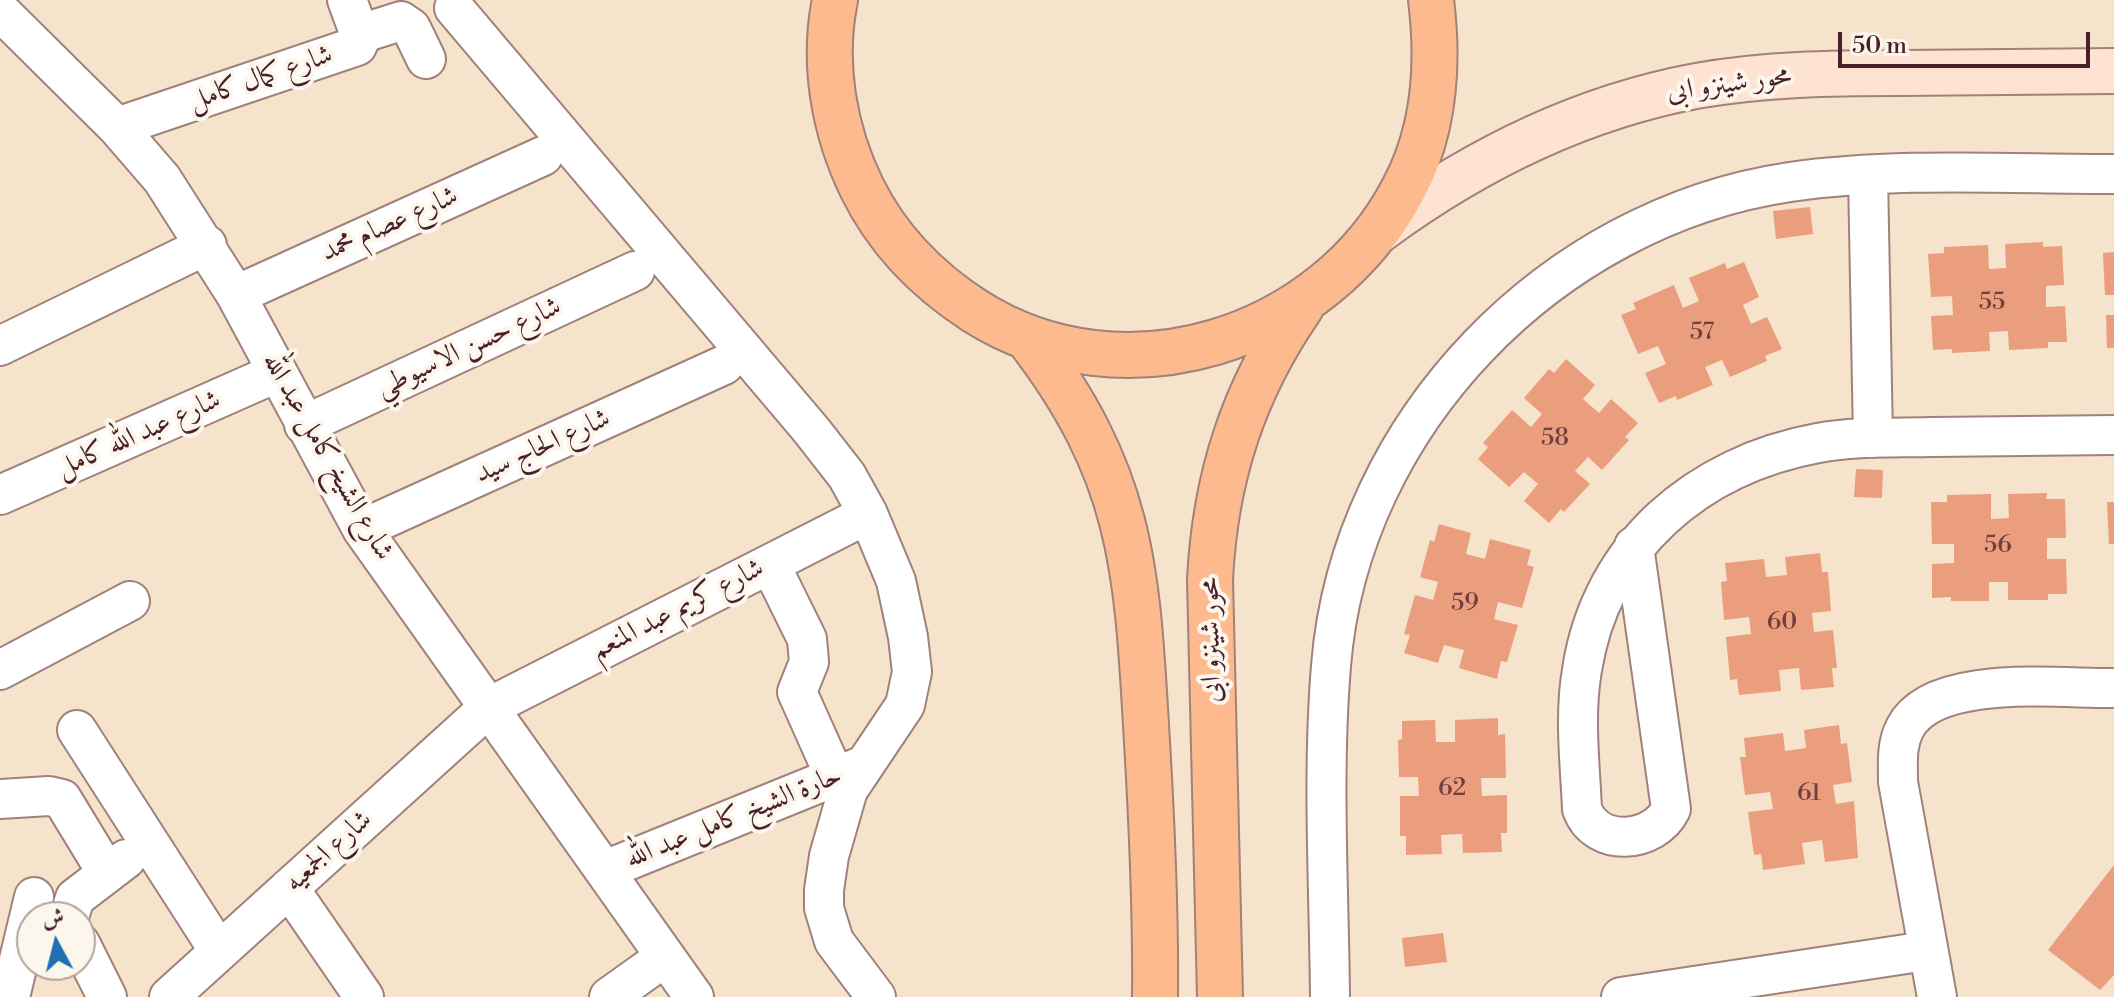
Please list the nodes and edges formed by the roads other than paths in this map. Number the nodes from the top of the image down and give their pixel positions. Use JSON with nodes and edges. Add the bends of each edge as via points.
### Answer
{"nodes":[{"id":1,"x":1431,"y":0,"type":"edge"},
{"id":2,"x":832,"y":3,"type":"edge"},
{"id":3,"x":454,"y":8,"type":"dead end"},
{"id":4,"x":0,"y":11,"type":"edge"},
{"id":5,"x":354,"y":17,"type":"edge"},
{"id":6,"x":16,"y":49,"type":"edge"},
{"id":7,"x":426,"y":59,"type":"dead end"},
{"id":8,"x":2114,"y":71,"type":"edge"},
{"id":9,"x":117,"y":127,"type":"junction"},
{"id":10,"x":543,"y":156,"type":"dead end"},
{"id":11,"x":2114,"y":174,"type":"edge"},
{"id":12,"x":1868,"y":175,"type":"junction"},
{"id":13,"x":1378,"y":231,"type":"junction"},
{"id":14,"x":207,"y":245,"type":"junction"},
{"id":15,"x":635,"y":271,"type":"dead end"},
{"id":16,"x":236,"y":295,"type":"junction"},
{"id":17,"x":1304,"y":303,"type":"junction"},
{"id":18,"x":1027,"y":337,"type":"junction"},
{"id":19,"x":0,"y":346,"type":"edge"},
{"id":20,"x":724,"y":365,"type":"dead end"},
{"id":21,"x":276,"y":373,"type":"junction"},
{"id":22,"x":304,"y":425,"type":"junction"},
{"id":23,"x":2114,"y":435,"type":"edge"},
{"id":24,"x":1873,"y":438,"type":"junction"},
{"id":25,"x":0,"y":495,"type":"edge"},
{"id":26,"x":868,"y":514,"type":"junction"},
{"id":27,"x":362,"y":529,"type":"junction"},
{"id":28,"x":1634,"y":546,"type":"junction"},
{"id":29,"x":770,"y":564,"type":"junction"},
{"id":30,"x":130,"y":601,"type":"dead end"},
{"id":31,"x":0,"y":670,"type":"edge"},
{"id":32,"x":2114,"y":688,"type":"edge"},
{"id":33,"x":489,"y":707,"type":"junction"},
{"id":34,"x":77,"y":730,"type":"dead end"},
{"id":35,"x":849,"y":771,"type":"junction"},
{"id":36,"x":0,"y":799,"type":"edge"},
{"id":37,"x":149,"y":841,"type":"junction"},
{"id":38,"x":605,"y":870,"type":"junction"},
{"id":39,"x":107,"y":873,"type":"junction"},
{"id":40,"x":289,"y":888,"type":"junction"},
{"id":41,"x":34,"y":897,"type":"dead end"},
{"id":42,"x":74,"y":901,"type":"edge"},
{"id":43,"x":219,"y":951,"type":"junction"},
{"id":44,"x":1926,"y":951,"type":"junction"},
{"id":45,"x":665,"y":957,"type":"junction"},
{"id":46,"x":96,"y":975,"type":"edge"},
{"id":47,"x":10,"y":997,"type":"edge"},
{"id":48,"x":107,"y":997,"type":"edge"},
{"id":49,"x":169,"y":997,"type":"edge"},
{"id":50,"x":364,"y":997,"type":"edge"},
{"id":51,"x":609,"y":997,"type":"edge"},
{"id":52,"x":694,"y":997,"type":"edge"},
{"id":53,"x":876,"y":997,"type":"edge"},
{"id":54,"x":1155,"y":997,"type":"edge"},
{"id":55,"x":1220,"y":997,"type":"edge"},
{"id":56,"x":1330,"y":997,"type":"edge"},
{"id":57,"x":1621,"y":997,"type":"edge"},
{"id":58,"x":1937,"y":997,"type":"edge"}],
"edges":[{"from":1,"to":13,"type":"main road","via":[[1434,89],[1424,139],[1405,187]]},
{"from":2,"to":18,"type":"main road","via":[[830,50],[837,118],[871,207],[895,241],[954,298]]},
{"from":3,"to":26,"type":"street","via":[[812,431]]},
{"from":4,"to":6,"type":"street","name":"شارع الشيخ كامل عبد الله"},
{"from":5,"to":7,"type":"street","via":[[401,21],[411,28]]},
{"from":5,"to":9,"type":"street","name":"شارع كمال كامل","via":[[357,46]]},
{"from":6,"to":9,"type":"street","name":"شارع الشيخ كامل عبد الله"},
{"from":8,"to":13,"type":"main road","name":"محور شينزو ابى","via":[[1802,74],[1694,86],[1540,135],[1456,178]]},
{"from":9,"to":14,"type":"street","name":"شارع الشيخ كامل عبد الله","via":[[162,179]]},
{"from":10,"to":16,"type":"street","name":"شارع عصام محمد"},
{"from":11,"to":12,"type":"street"},
{"from":12,"to":24,"type":"street"},
{"from":12,"to":56,"type":"street","via":[[1789,182],[1711,200],[1637,229],[1582,261],[1506,318],[1451,375],[1405,440],[1364,526],[1345,586],[1331,664]]},
{"from":13,"to":17,"type":"main road","via":[[1344,270]]},
{"from":14,"to":16,"type":"street","name":"شارع الشيخ كامل عبد الله"},
{"from":14,"to":19,"type":"street"},
{"from":15,"to":22,"type":"street","name":"شارع حسن الاسيوطي"},
{"from":16,"to":21,"type":"street","name":"شارع الشيخ كامل عبد الله"},
{"from":17,"to":18,"type":"main road","via":[[1230,339],[1176,352],[1108,354]]},
{"from":17,"to":55,"type":"main road","name":"محور شينزو ابى","via":[[1243,409],[1212,536]]},
{"from":18,"to":54,"type":"main road","via":[[1071,398],[1100,452],[1134,564],[1156,897]]},
{"from":20,"to":27,"type":"street","name":"شارع الحاج سيد"},
{"from":21,"to":22,"type":"street","name":"شارع الشيخ كامل عبد الله"},
{"from":21,"to":25,"type":"street","name":"شارع عبد الله كامل"},
{"from":22,"to":27,"type":"street","name":"شارع الشيخ كامل عبد الله"},
{"from":23,"to":24,"type":"street"},
{"from":24,"to":28,"type":"street","via":[[1818,443],[1717,478],[1671,508]]},
{"from":26,"to":29,"type":"street","name":"شارع كريم عبد المنعم"},
{"from":26,"to":35,"type":"street","via":[[896,581],[912,672],[905,705]]},
{"from":27,"to":33,"type":"street","name":"شارع الشيخ كامل عبد الله"},
{"from":28,"to":28,"type":"street","via":[[1671,809],[1664,824],[1651,833],[1613,837],[1598,833],[1582,809],[1578,714],[1592,626]]},
{"from":29,"to":33,"type":"street","name":"شارع كريم عبد المنعم"},
{"from":29,"to":35,"type":"street","via":[[807,639],[809,662],[797,692]]},
{"from":30,"to":31,"type":"street"},
{"from":32,"to":44,"type":"street","via":[[1968,690],[1938,698],[1905,727],[1897,751],[1898,782]]},
{"from":33,"to":38,"type":"street","name":"شارع الشيخ كامل عبد الله"},
{"from":33,"to":40,"type":"street","name":"شارع الجمعيه"},
{"from":34,"to":37,"type":"street"},
{"from":35,"to":38,"type":"street","name":"حارة الشيخ كامل عبد الله"},
{"from":35,"to":53,"type":"street","via":[[829,856],[824,908],[834,941]]},
{"from":36,"to":39,"type":"street","via":[[62,799]]},
{"from":37,"to":39,"type":"street"},
{"from":37,"to":43,"type":"street"},
{"from":38,"to":45,"type":"street","name":"شارع الشيخ كامل عبد الله"},
{"from":39,"to":42,"type":"street"},
{"from":40,"to":43,"type":"street","name":"شارع الجمعيه"},
{"from":40,"to":50,"type":"street"},
{"from":41,"to":47,"type":"street"},
{"from":43,"to":49,"type":"street","name":"شارع الجمعيه"},
{"from":44,"to":57,"type":"street"},
{"from":44,"to":58,"type":"street"},
{"from":45,"to":51,"type":"street"},
{"from":45,"to":52,"type":"street","name":"شارع الشيخ كامل عبد الله"},
{"from":46,"to":48,"type":"street"}]}
